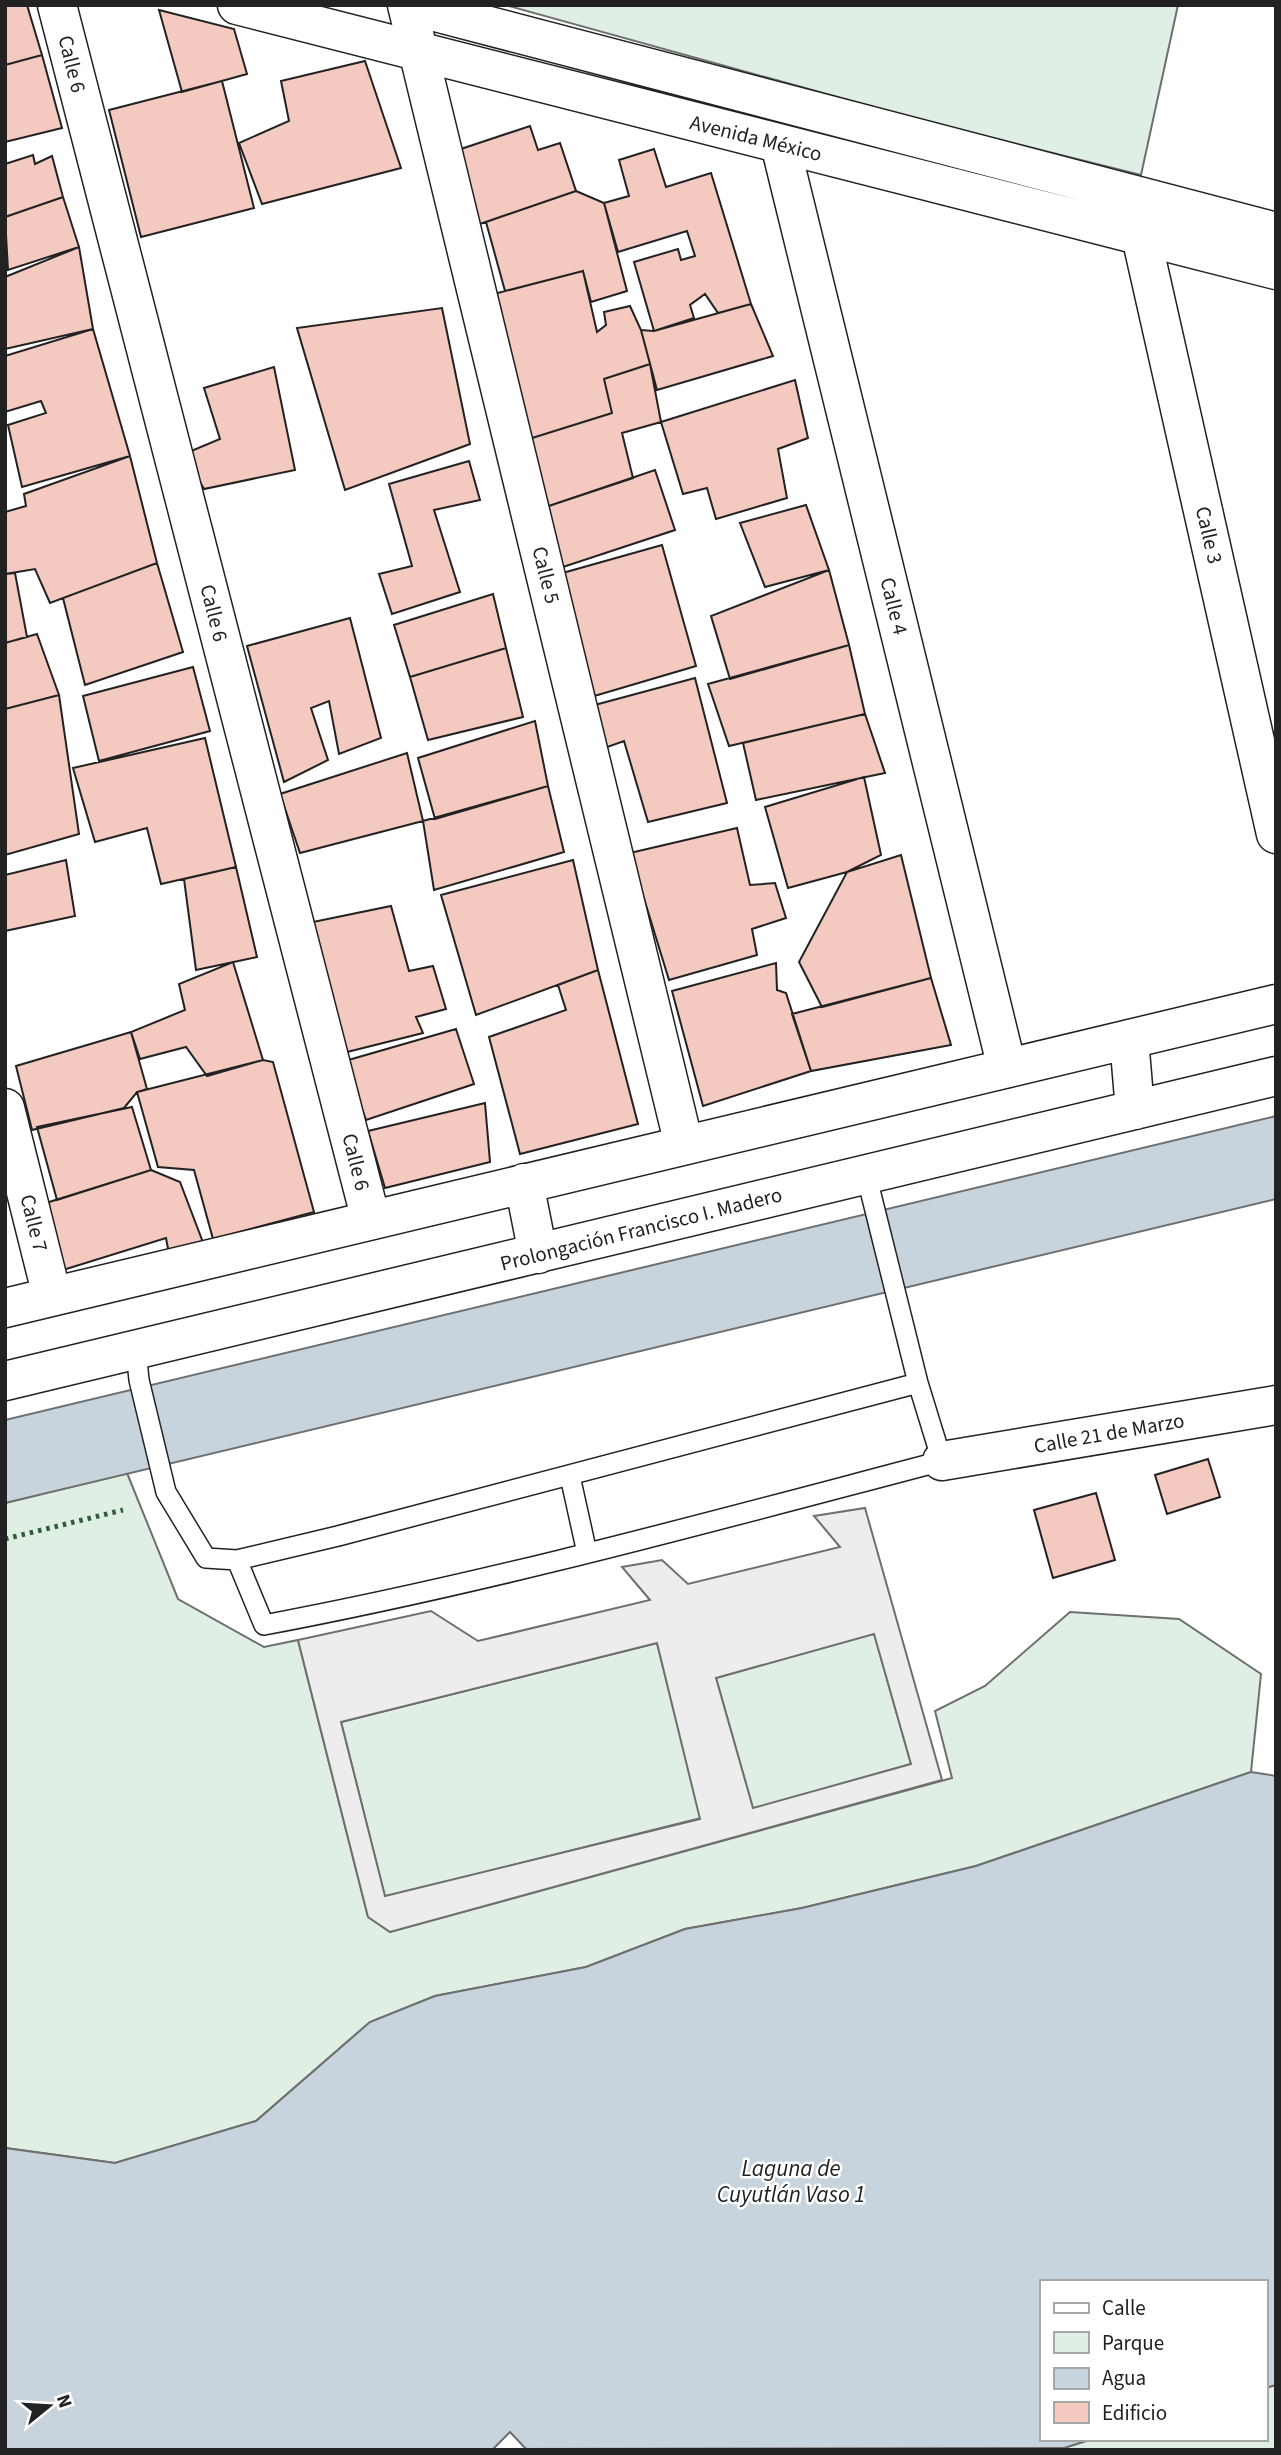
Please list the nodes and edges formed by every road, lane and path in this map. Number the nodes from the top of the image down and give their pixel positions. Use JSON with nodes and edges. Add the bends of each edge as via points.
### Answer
{"nodes":[{"id":1,"x":57,"y":5,"type":"edge"},
{"id":2,"x":237,"y":5,"type":"edge"},
{"id":3,"x":408,"y":5,"type":"edge"},
{"id":4,"x":419,"y":52,"type":"junction"},
{"id":5,"x":780,"y":144,"type":"junction"},
{"id":6,"x":1142,"y":236,"type":"junction"},
{"id":7,"x":1273,"y":245,"type":"edge"},
{"id":8,"x":1276,"y":834,"type":"edge"},
{"id":9,"x":1276,"y":1004,"type":"edge"},
{"id":10,"x":1129,"y":1039,"type":"junction"},
{"id":11,"x":1007,"y":1068,"type":"junction"},
{"id":12,"x":1276,"y":1076,"type":"edge"},
{"id":13,"x":5,"y":1108,"type":"edge"},
{"id":14,"x":1135,"y":1110,"type":"junction"},
{"id":15,"x":684,"y":1145,"type":"junction"},
{"id":16,"x":524,"y":1184,"type":"junction"},
{"id":17,"x":870,"y":1187,"type":"junction"},
{"id":18,"x":371,"y":1220,"type":"junction"},
{"id":19,"x":538,"y":1254,"type":"junction"},
{"id":20,"x":52,"y":1296,"type":"junction"},
{"id":21,"x":5,"y":1308,"type":"edge"},
{"id":22,"x":137,"y":1365,"type":"junction"},
{"id":23,"x":5,"y":1381,"type":"edge"},
{"id":24,"x":918,"y":1382,"type":"junction"},
{"id":25,"x":1276,"y":1405,"type":"edge"},
{"id":26,"x":942,"y":1461,"type":"junction"},
{"id":27,"x":570,"y":1476,"type":"junction"},
{"id":28,"x":587,"y":1553,"type":"junction"},
{"id":29,"x":237,"y":1560,"type":"junction"}],
"edges":[{"from":1,"to":18,"type":"street","name":"Calle 6"},
{"from":2,"to":4,"type":"street","name":"Avenida México"},
{"from":3,"to":4,"type":"street","name":"Calle 5"},
{"from":3,"to":7,"type":"street","name":"Avenida México"},
{"from":4,"to":5,"type":"street","name":"Avenida México"},
{"from":4,"to":15,"type":"street","name":"Calle 5"},
{"from":5,"to":6,"type":"street","name":"Avenida México"},
{"from":5,"to":11,"type":"street","name":"Calle 4"},
{"from":6,"to":7,"type":"street","name":"Avenida México"},
{"from":6,"to":8,"type":"street","name":"Calle 3"},
{"from":9,"to":10,"type":"street"},
{"from":10,"to":11,"type":"street"},
{"from":10,"to":14,"type":"street"},
{"from":11,"to":15,"type":"street"},
{"from":12,"to":14,"type":"street","name":"Prolongación Francisco I. Madero"},
{"from":13,"to":20,"type":"street","name":"Calle 7"},
{"from":14,"to":17,"type":"street","name":"Prolongación Francisco I. Madero"},
{"from":15,"to":16,"type":"street"},
{"from":16,"to":18,"type":"street"},
{"from":16,"to":19,"type":"street"},
{"from":17,"to":19,"type":"street","name":"Prolongación Francisco I. Madero"},
{"from":17,"to":24,"type":"lane"},
{"from":18,"to":20,"type":"street"},
{"from":19,"to":22,"type":"street","name":"Prolongación Francisco I. Madero"},
{"from":20,"to":21,"type":"street"},
{"from":22,"to":23,"type":"street","name":"Prolongación Francisco I. Madero"},
{"from":22,"to":29,"type":"lane","via":[[166,1492],[206,1558]]},
{"from":24,"to":26,"type":"lane"},
{"from":24,"to":27,"type":"lane"},
{"from":25,"to":26,"type":"street","name":"Calle 21 de Marzo"},
{"from":26,"to":28,"type":"lane"},
{"from":27,"to":28,"type":"lane"},
{"from":27,"to":29,"type":"lane"},
{"from":28,"to":29,"type":"lane","via":[[264,1625]]}]}
